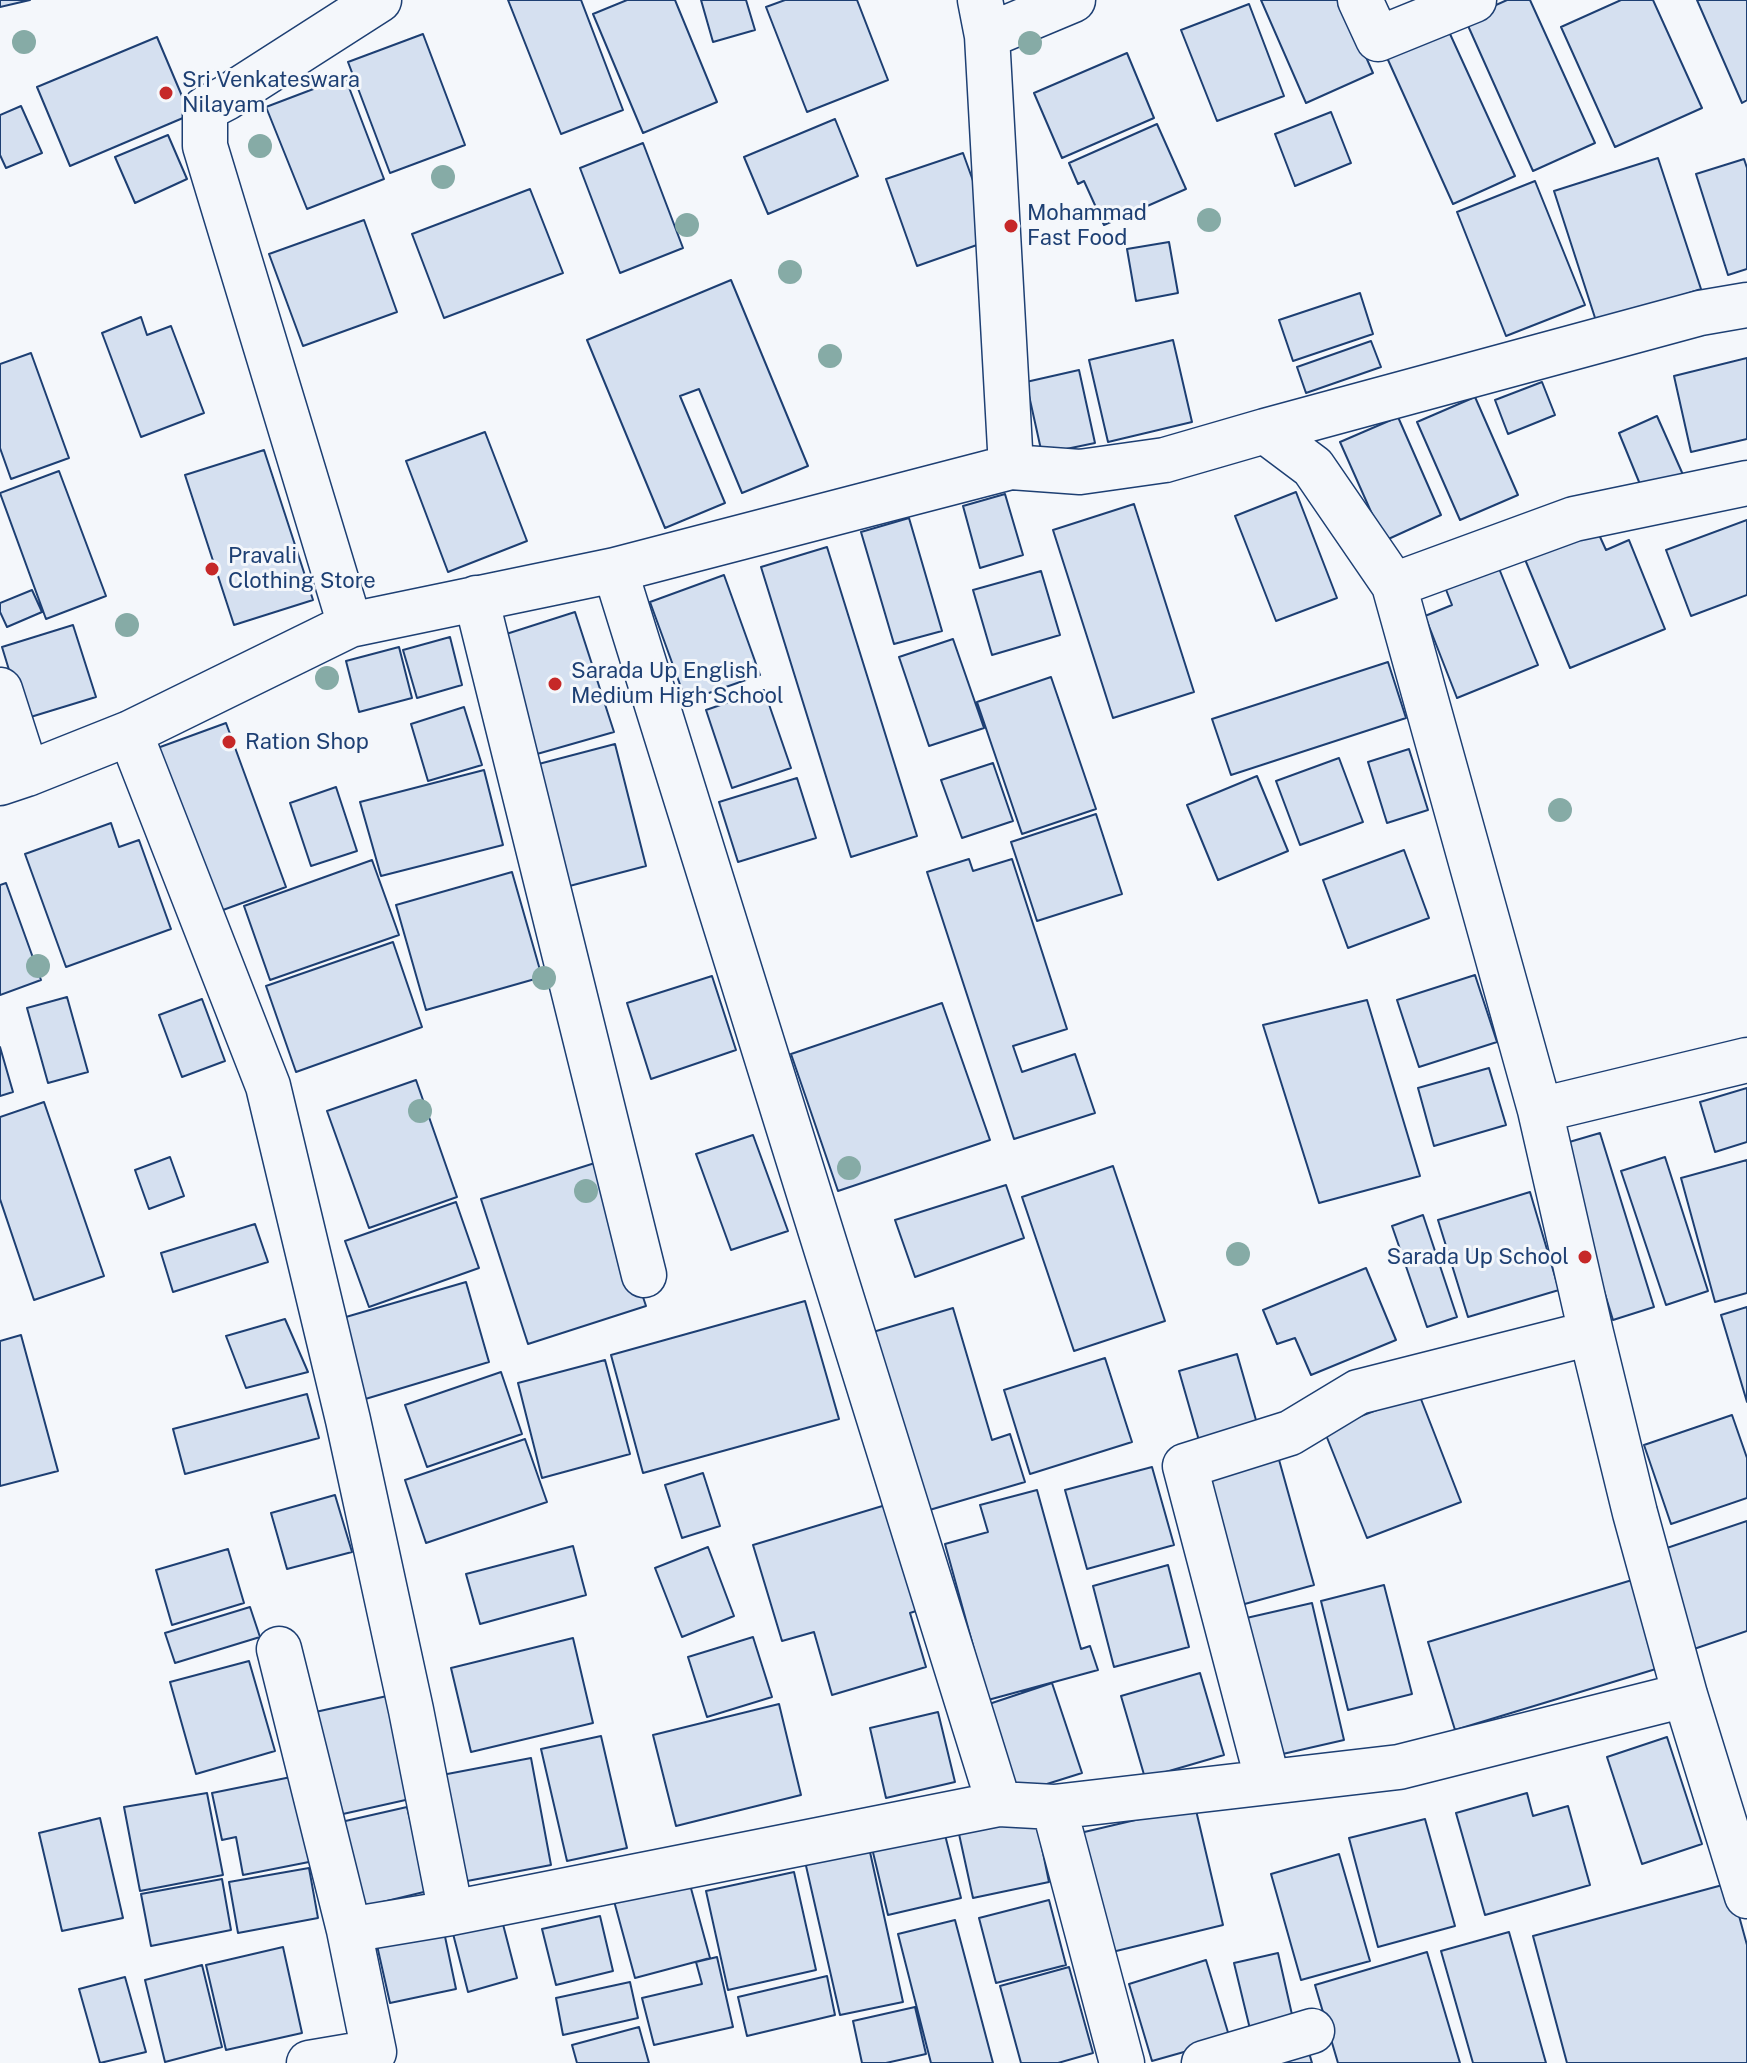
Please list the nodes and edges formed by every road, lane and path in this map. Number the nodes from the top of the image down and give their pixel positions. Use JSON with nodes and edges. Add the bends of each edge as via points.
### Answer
{"nodes":[{"id":1,"x":379,"y":0,"type":"edge"},
{"id":2,"x":1073,"y":0,"type":"edge"},
{"id":3,"x":1360,"y":0,"type":"edge"},
{"id":4,"x":1474,"y":0,"type":"edge"},
{"id":5,"x":984,"y":18,"type":"edge"},
{"id":6,"x":1747,"y":305,"type":"edge"},
{"id":7,"x":1265,"y":431,"type":"junction"},
{"id":8,"x":1011,"y":467,"type":"junction"},
{"id":9,"x":1747,"y":483,"type":"edge"},
{"id":10,"x":615,"y":570,"type":"junction"},
{"id":11,"x":1394,"y":585,"type":"junction"},
{"id":12,"x":476,"y":598,"type":"junction"},
{"id":13,"x":350,"y":625,"type":"junction"},
{"id":14,"x":0,"y":690,"type":"edge"},
{"id":15,"x":130,"y":733,"type":"junction"},
{"id":16,"x":13,"y":778,"type":"edge"},
{"id":17,"x":1747,"y":1060,"type":"edge"},
{"id":18,"x":1540,"y":1110,"type":"junction"},
{"id":19,"x":644,"y":1275,"type":"dead end"},
{"id":20,"x":1591,"y":1333,"type":"junction"},
{"id":21,"x":279,"y":1649,"type":"dead end"},
{"id":22,"x":1685,"y":1695,"type":"junction"},
{"id":23,"x":1268,"y":1782,"type":"junction"},
{"id":24,"x":999,"y":1804,"type":"junction"},
{"id":25,"x":1054,"y":1807,"type":"junction"},
{"id":26,"x":1747,"y":1896,"type":"edge"},
{"id":27,"x":451,"y":1913,"type":"junction"},
{"id":28,"x":349,"y":1930,"type":"junction"},
{"id":29,"x":1312,"y":2031,"type":"dead end"},
{"id":30,"x":375,"y":2058,"type":"edge"},
{"id":31,"x":309,"y":2063,"type":"edge"},
{"id":32,"x":1122,"y":2063,"type":"edge"},
{"id":33,"x":1204,"y":2063,"type":"edge"}],
"edges":[{"from":1,"to":13,"type":"street","via":[[205,109],[205,146]]},
{"from":2,"to":5,"type":"street"},
{"from":3,"to":4,"type":"street","via":[[1378,39]]},
{"from":5,"to":8,"type":"street"},
{"from":6,"to":7,"type":"street","via":[[1700,313]]},
{"from":7,"to":8,"type":"street","via":[[1165,460],[1080,472]]},
{"from":7,"to":11,"type":"street","via":[[1313,467]]},
{"from":8,"to":10,"type":"street"},
{"from":9,"to":11,"type":"street","via":[[1574,519]]},
{"from":10,"to":12,"type":"street"},
{"from":10,"to":24,"type":"street"},
{"from":11,"to":18,"type":"street"},
{"from":12,"to":13,"type":"street"},
{"from":12,"to":19,"type":"street"},
{"from":13,"to":15,"type":"street"},
{"from":14,"to":16,"type":"street"},
{"from":15,"to":16,"type":"street"},
{"from":15,"to":27,"type":"street","via":[[268,1086],[351,1435]]},
{"from":17,"to":18,"type":"street"},
{"from":18,"to":20,"type":"street"},
{"from":20,"to":22,"type":"street"},
{"from":20,"to":23,"type":"street","via":[[1358,1392],[1290,1433],[1185,1466]]},
{"from":21,"to":28,"type":"street"},
{"from":22,"to":23,"type":"street","via":[[1399,1767]]},
{"from":22,"to":26,"type":"street"},
{"from":23,"to":25,"type":"street"},
{"from":24,"to":25,"type":"street"},
{"from":24,"to":27,"type":"street"},
{"from":25,"to":32,"type":"street"},
{"from":27,"to":28,"type":"street"},
{"from":28,"to":30,"type":"street"},
{"from":29,"to":33,"type":"street"},
{"from":30,"to":31,"type":"street"}]}
